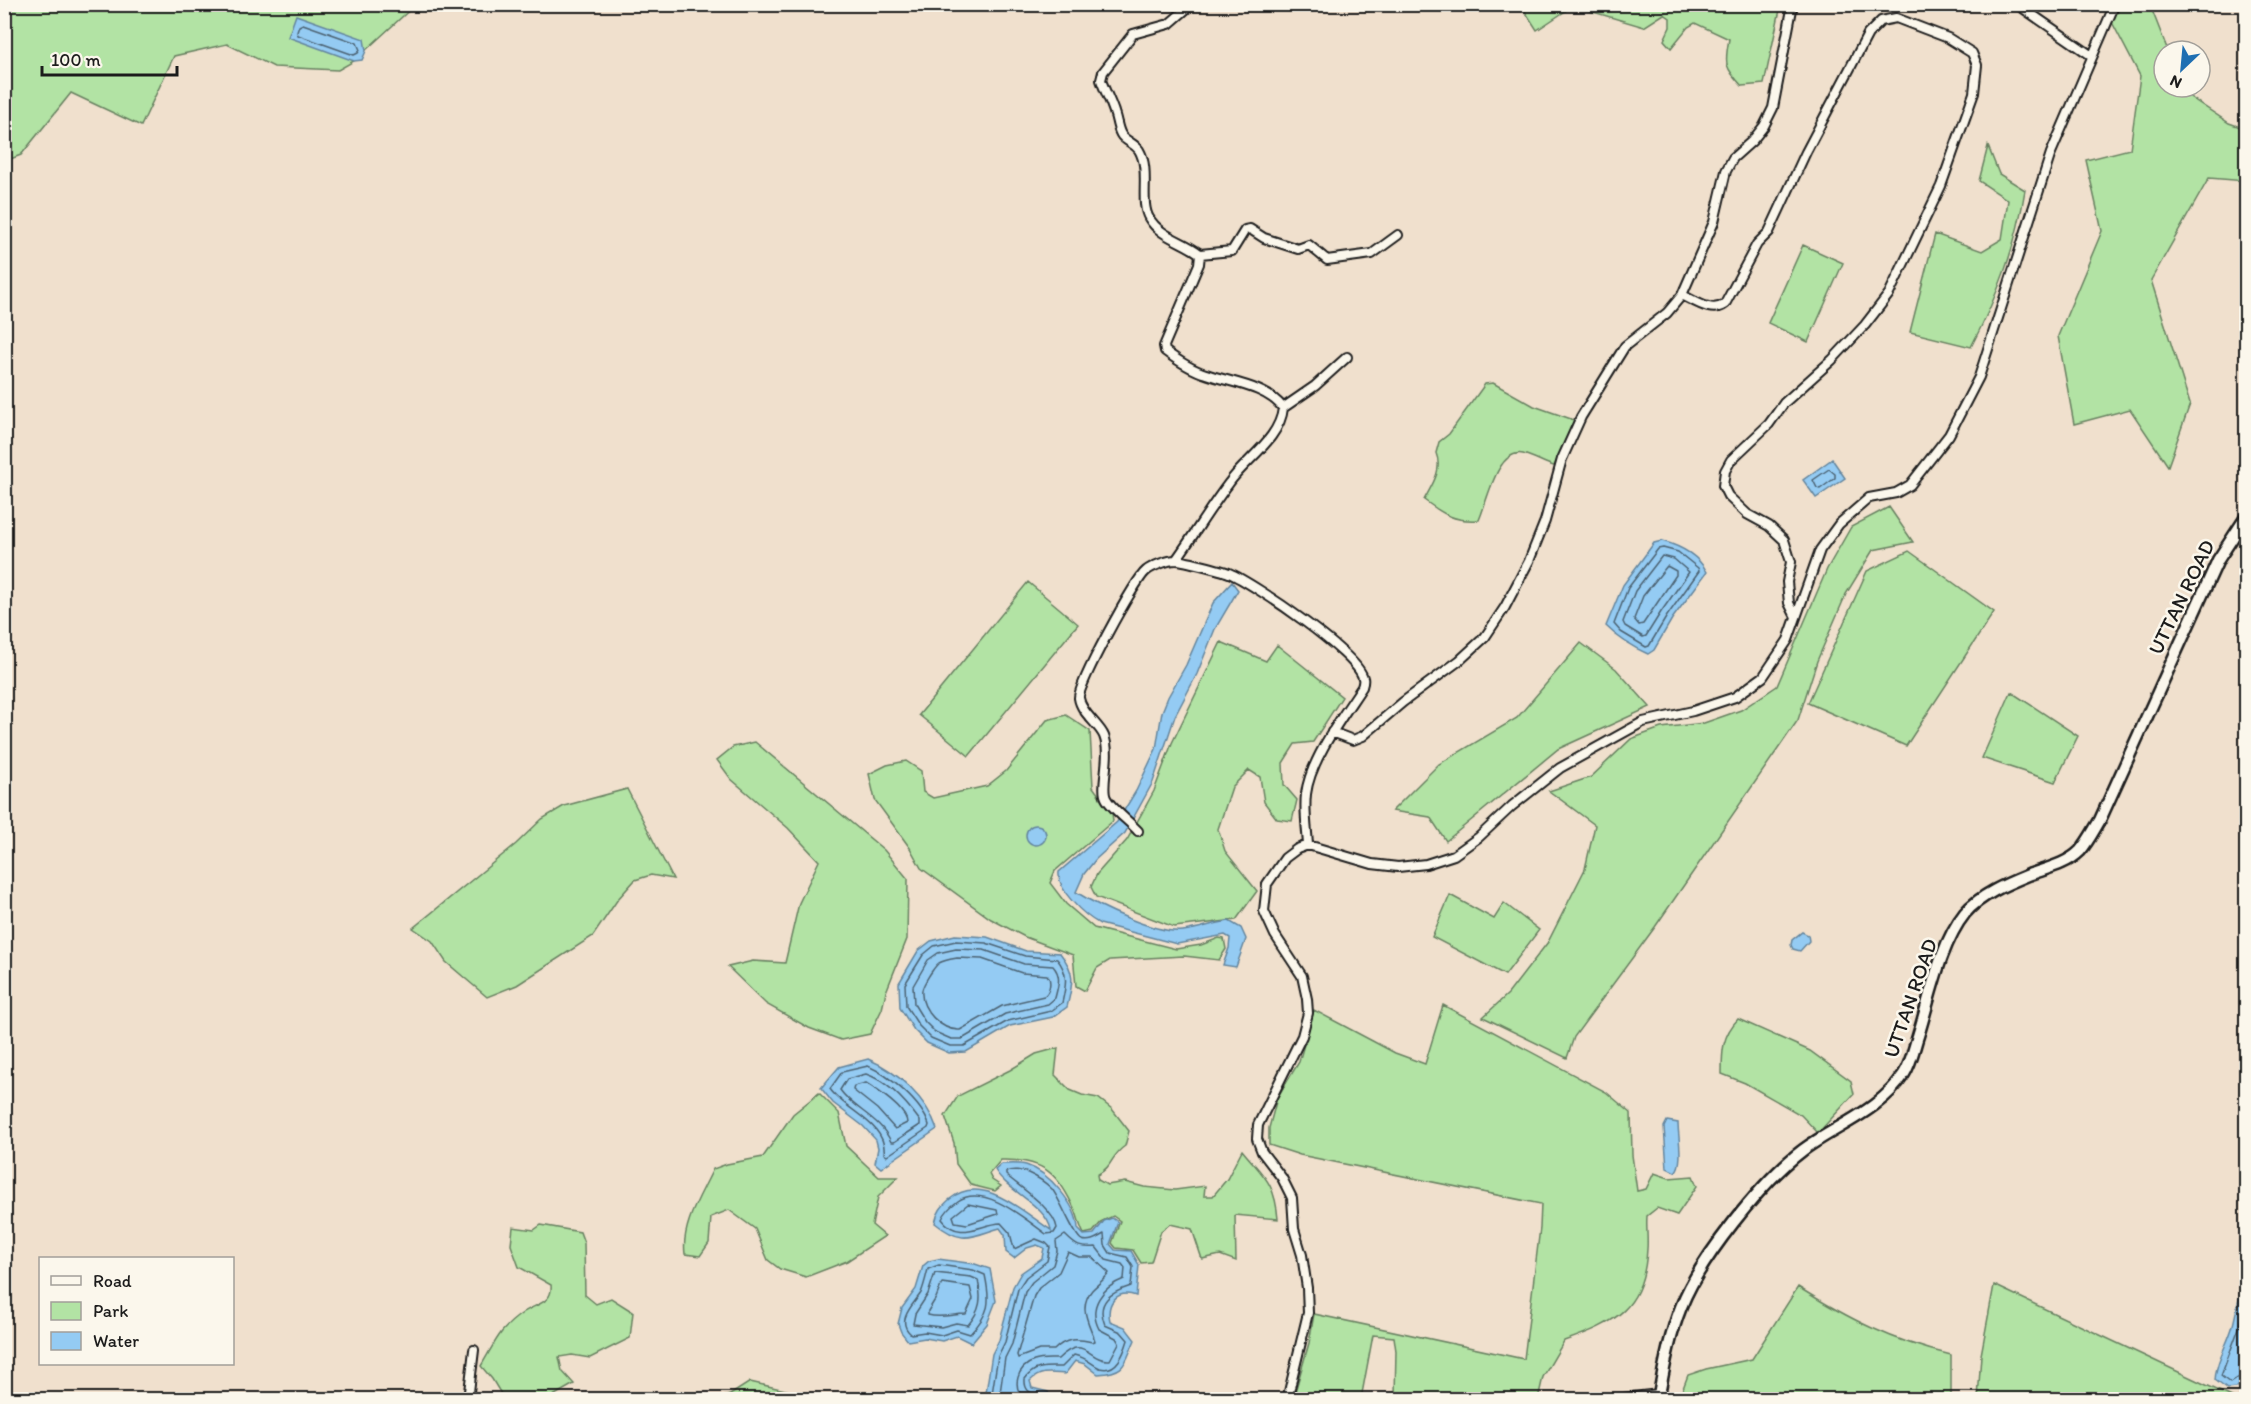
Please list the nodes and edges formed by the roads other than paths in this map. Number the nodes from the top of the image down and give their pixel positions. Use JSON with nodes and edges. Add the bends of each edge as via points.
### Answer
{"nodes":[{"id":1,"x":1192,"y":4,"type":"edge"},
{"id":2,"x":1793,"y":4,"type":"edge"},
{"id":3,"x":2018,"y":4,"type":"edge"},
{"id":4,"x":2115,"y":4,"type":"edge"},
{"id":5,"x":2092,"y":56,"type":"junction"},
{"id":6,"x":1398,"y":235,"type":"dead end"},
{"id":7,"x":1200,"y":255,"type":"junction"},
{"id":8,"x":1682,"y":295,"type":"junction"},
{"id":9,"x":1347,"y":357,"type":"dead end"},
{"id":10,"x":1283,"y":408,"type":"junction"},
{"id":11,"x":2247,"y":517,"type":"edge"},
{"id":12,"x":1176,"y":560,"type":"junction"},
{"id":13,"x":1796,"y":617,"type":"junction"},
{"id":14,"x":1332,"y":732,"type":"junction"},
{"id":15,"x":1138,"y":831,"type":"dead end"},
{"id":16,"x":1308,"y":845,"type":"junction"},
{"id":17,"x":474,"y":1350,"type":"dead end"},
{"id":18,"x":1658,"y":1397,"type":"edge"},
{"id":19,"x":468,"y":1400,"type":"edge"},
{"id":20,"x":1287,"y":1400,"type":"edge"},
{"id":21,"x":1606,"y":1400,"type":"edge"}],
"edges":[{"from":1,"to":7,"type":"street","via":[[1169,24],[1133,34],[1101,80],[1113,105],[1118,130],[1139,150],[1145,170],[1148,217],[1159,231],[1191,246]]},
{"from":2,"to":8,"type":"street","via":[[1773,108],[1764,126],[1733,158],[1726,171],[1714,222]]},
{"from":3,"to":5,"type":"street"},
{"from":4,"to":5,"type":"street"},
{"from":5,"to":13,"type":"street","via":[[2051,153],[1979,377],[1949,435],[1910,485],[1896,493],[1869,498],[1839,524],[1820,550]]},
{"from":6,"to":7,"type":"street","via":[[1372,254],[1327,260],[1309,245],[1298,249],[1250,229],[1245,230],[1232,251]]},
{"from":7,"to":10,"type":"street","via":[[1165,351],[1205,374],[1259,391],[1277,400]]},
{"from":8,"to":13,"type":"street","via":[[1711,308],[1721,307],[1728,300],[1757,244],[1769,232],[1868,34],[1881,21],[1896,18],[1948,38],[1972,53],[1977,65],[1974,93],[1941,186],[1889,294],[1833,360],[1784,403],[1725,471],[1723,486],[1728,496],[1784,540],[1791,562],[1787,582],[1789,603]]},
{"from":8,"to":14,"type":"street","via":[[1667,313],[1625,346],[1581,417],[1529,561],[1485,637],[1363,736],[1353,740]]},
{"from":9,"to":10,"type":"street"},
{"from":10,"to":12,"type":"street","via":[[1275,432],[1229,482]]},
{"from":11,"to":18,"type":"main road","name":"UTTAN ROAD","via":[[2218,560],[2100,820],[2080,851],[2059,865],[1985,896],[1964,914],[1938,970],[1905,1072],[1872,1107],[1791,1161],[1716,1245],[1681,1305]]},
{"from":12,"to":14,"type":"street","via":[[1229,573],[1243,581],[1306,621],[1360,672],[1362,687]]},
{"from":12,"to":15,"type":"street","via":[[1145,572],[1080,687],[1079,699],[1103,734],[1108,751],[1106,799]]},
{"from":13,"to":16,"type":"street","via":[[1788,640],[1763,677],[1735,697],[1642,722],[1560,768],[1454,855],[1398,867],[1372,864]]},
{"from":14,"to":16,"type":"street","via":[[1308,781]]},
{"from":16,"to":20,"type":"street","via":[[1285,858],[1267,884],[1264,911],[1302,976],[1308,1005],[1302,1036],[1258,1125],[1257,1139],[1292,1198],[1294,1229],[1307,1288],[1308,1313]]},
{"from":17,"to":19,"type":"street"},
{"from":18,"to":21,"type":"street"}]}
